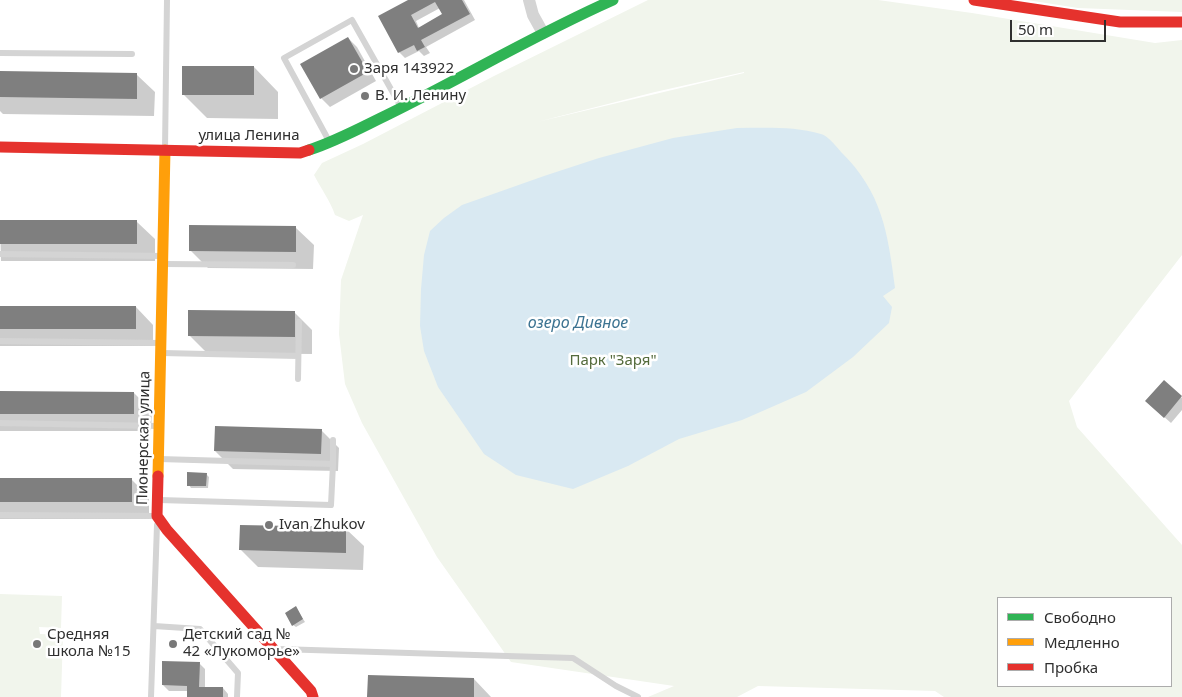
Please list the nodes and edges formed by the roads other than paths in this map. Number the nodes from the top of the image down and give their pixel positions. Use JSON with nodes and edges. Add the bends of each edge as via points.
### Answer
{"nodes":[{"id":1,"x":167,"y":0,"type":"edge"},
{"id":2,"x":529,"y":0,"type":"edge"},
{"id":3,"x":613,"y":0,"type":"edge"},
{"id":4,"x":974,"y":0,"type":"edge"},
{"id":5,"x":1051,"y":6,"type":"edge"},
{"id":6,"x":1182,"y":22,"type":"edge"},
{"id":7,"x":543,"y":33,"type":"junction"},
{"id":8,"x":0,"y":53,"type":"edge"},
{"id":9,"x":132,"y":54,"type":"dead end"},
{"id":10,"x":402,"y":108,"type":"junction"},
{"id":11,"x":329,"y":142,"type":"junction"},
{"id":12,"x":0,"y":147,"type":"edge"},
{"id":13,"x":165,"y":150,"type":"junction"},
{"id":14,"x":0,"y":254,"type":"edge"},
{"id":15,"x":163,"y":260,"type":"junction"},
{"id":16,"x":293,"y":265,"type":"dead end"},
{"id":17,"x":299,"y":322,"type":"dead end"},
{"id":18,"x":0,"y":341,"type":"edge"},
{"id":19,"x":161,"y":348,"type":"junction"},
{"id":20,"x":298,"y":356,"type":"junction"},
{"id":21,"x":298,"y":379,"type":"dead end"},
{"id":22,"x":0,"y":423,"type":"edge"},
{"id":23,"x":159,"y":426,"type":"junction"},
{"id":24,"x":333,"y":440,"type":"dead end"},
{"id":25,"x":158,"y":459,"type":"junction"},
{"id":26,"x":333,"y":464,"type":"junction"},
{"id":27,"x":158,"y":500,"type":"junction"},
{"id":28,"x":0,"y":516,"type":"edge"},
{"id":29,"x":157,"y":516,"type":"junction"},
{"id":30,"x":154,"y":626,"type":"junction"},
{"id":31,"x":274,"y":649,"type":"junction"},
{"id":32,"x":151,"y":697,"type":"edge"},
{"id":33,"x":237,"y":697,"type":"edge"},
{"id":34,"x":314,"y":697,"type":"edge"},
{"id":35,"x":638,"y":697,"type":"edge"}],
"edges":[{"from":1,"to":13,"type":"lane"},
{"from":2,"to":7,"type":"street"},
{"from":3,"to":7,"type":"street","name":"улица Ленина"},
{"from":4,"to":5,"type":"street"},
{"from":5,"to":6,"type":"street","via":[[1120,22]]},
{"from":7,"to":10,"type":"street","name":"улица Ленина"},
{"from":8,"to":9,"type":"lane"},
{"from":10,"to":11,"type":"street","name":"улица Ленина"},
{"from":10,"to":11,"type":"lane","via":[[352,20],[284,58]]},
{"from":11,"to":13,"type":"street","name":"улица Ленина","via":[[300,153]]},
{"from":12,"to":13,"type":"street","name":"улица Ленина"},
{"from":13,"to":15,"type":"street","name":"Пионерская улица"},
{"from":14,"to":15,"type":"lane"},
{"from":15,"to":16,"type":"lane"},
{"from":15,"to":19,"type":"street","name":"Пионерская улица"},
{"from":17,"to":20,"type":"lane"},
{"from":18,"to":19,"type":"lane"},
{"from":19,"to":20,"type":"lane"},
{"from":19,"to":23,"type":"street","name":"Пионерская улица"},
{"from":20,"to":21,"type":"lane"},
{"from":22,"to":23,"type":"lane"},
{"from":23,"to":25,"type":"street","name":"Пионерская улица"},
{"from":24,"to":26,"type":"lane"},
{"from":25,"to":26,"type":"lane"},
{"from":25,"to":27,"type":"street","name":"Пионерская улица"},
{"from":26,"to":27,"type":"lane","via":[[332,505]]},
{"from":27,"to":29,"type":"street","name":"Пионерская улица"},
{"from":28,"to":29,"type":"lane"},
{"from":29,"to":30,"type":"lane"},
{"from":29,"to":31,"type":"street","name":"Пионерская улица"},
{"from":30,"to":32,"type":"lane"},
{"from":30,"to":33,"type":"lane","via":[[200,629],[238,673]]},
{"from":31,"to":34,"type":"street","name":"Пионерская улица"},
{"from":31,"to":35,"type":"lane","via":[[573,658]]}]}
